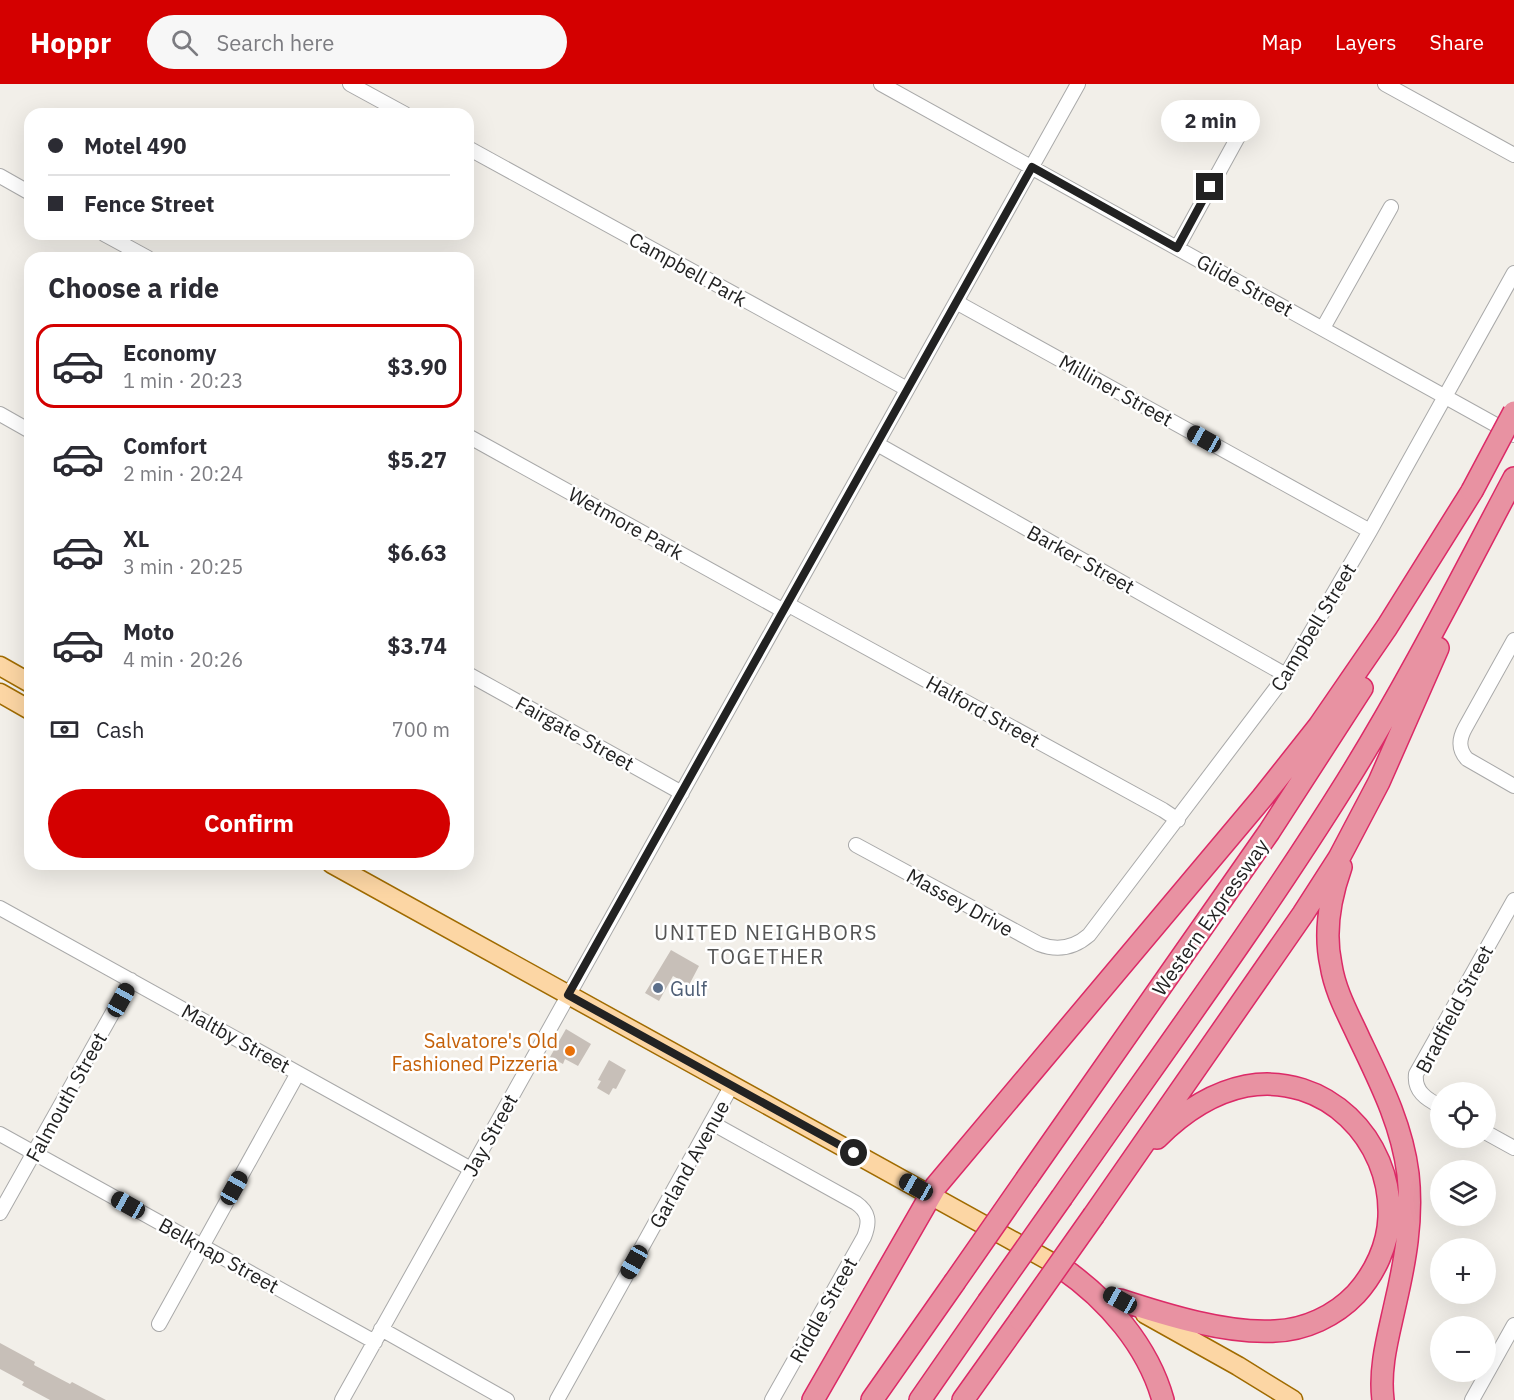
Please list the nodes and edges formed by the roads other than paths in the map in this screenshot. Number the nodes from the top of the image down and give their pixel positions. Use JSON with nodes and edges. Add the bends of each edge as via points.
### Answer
{"nodes":[{"id":1,"x":350,"y":84,"type":"edge"},
{"id":2,"x":881,"y":84,"type":"edge"},
{"id":3,"x":1078,"y":84,"type":"edge"},
{"id":4,"x":1385,"y":84,"type":"edge"},
{"id":5,"x":394,"y":108,"type":"edge"},
{"id":6,"x":1244,"y":126,"type":"dead end"},
{"id":7,"x":474,"y":151,"type":"edge"},
{"id":8,"x":1514,"y":156,"type":"edge"},
{"id":9,"x":1032,"y":167,"type":"junction"},
{"id":10,"x":0,"y":176,"type":"edge"},
{"id":11,"x":24,"y":190,"type":"edge"},
{"id":12,"x":1391,"y":207,"type":"dead end"},
{"id":13,"x":115,"y":240,"type":"edge"},
{"id":14,"x":1177,"y":248,"type":"junction"},
{"id":15,"x":137,"y":252,"type":"edge"},
{"id":16,"x":1514,"y":273,"type":"edge"},
{"id":17,"x":956,"y":302,"type":"junction"},
{"id":18,"x":1323,"y":328,"type":"junction"},
{"id":19,"x":907,"y":389,"type":"junction"},
{"id":20,"x":1445,"y":397,"type":"junction"},
{"id":21,"x":1514,"y":412,"type":"edge"},
{"id":22,"x":0,"y":414,"type":"edge"},
{"id":23,"x":24,"y":427,"type":"edge"},
{"id":24,"x":1514,"y":435,"type":"edge"},
{"id":25,"x":474,"y":439,"type":"edge"},
{"id":26,"x":876,"y":444,"type":"junction"},
{"id":27,"x":1514,"y":478,"type":"edge"},
{"id":28,"x":1472,"y":491,"type":"junction"},
{"id":29,"x":1500,"y":506,"type":"junction"},
{"id":30,"x":1370,"y":531,"type":"junction"},
{"id":31,"x":785,"y":607,"type":"junction"},
{"id":32,"x":1514,"y":640,"type":"edge"},
{"id":33,"x":0,"y":666,"type":"edge"},
{"id":34,"x":1286,"y":675,"type":"junction"},
{"id":35,"x":474,"y":677,"type":"edge"},
{"id":36,"x":24,"y":680,"type":"edge"},
{"id":37,"x":0,"y":693,"type":"edge"},
{"id":38,"x":24,"y":707,"type":"edge"},
{"id":39,"x":1514,"y":786,"type":"edge"},
{"id":40,"x":682,"y":793,"type":"junction"},
{"id":41,"x":1178,"y":820,"type":"junction"},
{"id":42,"x":1358,"y":824,"type":"junction"},
{"id":43,"x":856,"y":845,"type":"dead end"},
{"id":44,"x":343,"y":870,"type":"edge"},
{"id":45,"x":1514,"y":900,"type":"edge"},
{"id":46,"x":0,"y":908,"type":"edge"},
{"id":47,"x":1067,"y":947,"type":"joint"},
{"id":48,"x":131,"y":980,"type":"junction"},
{"id":49,"x":568,"y":995,"type":"junction"},
{"id":50,"x":298,"y":1073,"type":"junction"},
{"id":51,"x":732,"y":1085,"type":"junction"},
{"id":52,"x":1430,"y":1101,"type":"edge"},
{"id":53,"x":712,"y":1123,"type":"junction"},
{"id":54,"x":0,"y":1134,"type":"edge"},
{"id":55,"x":1496,"y":1138,"type":"edge"},
{"id":56,"x":1514,"y":1148,"type":"edge"},
{"id":57,"x":34,"y":1153,"type":"junction"},
{"id":58,"x":471,"y":1169,"type":"junction"},
{"id":59,"x":930,"y":1195,"type":"junction"},
{"id":60,"x":0,"y":1213,"type":"edge"},
{"id":61,"x":1094,"y":1215,"type":"junction"},
{"id":62,"x":202,"y":1246,"type":"junction"},
{"id":63,"x":1062,"y":1268,"type":"junction"},
{"id":64,"x":1120,"y":1300,"type":"junction"},
{"id":65,"x":1020,"y":1320,"type":"junction"},
{"id":66,"x":159,"y":1324,"type":"dead end"},
{"id":67,"x":1514,"y":1325,"type":"edge"},
{"id":68,"x":378,"y":1335,"type":"junction"},
{"id":69,"x":342,"y":1400,"type":"edge"},
{"id":70,"x":507,"y":1400,"type":"edge"},
{"id":71,"x":557,"y":1400,"type":"edge"},
{"id":72,"x":772,"y":1400,"type":"edge"},
{"id":73,"x":813,"y":1400,"type":"edge"},
{"id":74,"x":872,"y":1400,"type":"edge"},
{"id":75,"x":920,"y":1400,"type":"edge"},
{"id":76,"x":963,"y":1400,"type":"edge"},
{"id":77,"x":974,"y":1400,"type":"edge"},
{"id":78,"x":1163,"y":1400,"type":"edge"},
{"id":79,"x":1293,"y":1400,"type":"edge"},
{"id":80,"x":1383,"y":1400,"type":"edge"},
{"id":81,"x":1472,"y":1400,"type":"edge"}],
"edges":[{"from":1,"to":5,"type":"street"},
{"from":2,"to":9,"type":"street","name":"Glide Street"},
{"from":3,"to":9,"type":"street","name":"Jay Street"},
{"from":4,"to":8,"type":"street"},
{"from":6,"to":14,"type":"street"},
{"from":7,"to":19,"type":"street","name":"Campbell Park"},
{"from":9,"to":14,"type":"street","name":"Glide Street"},
{"from":9,"to":17,"type":"street","name":"Jay Street"},
{"from":10,"to":11,"type":"street"},
{"from":12,"to":18,"type":"street"},
{"from":13,"to":15,"type":"street"},
{"from":14,"to":18,"type":"street","name":"Glide Street"},
{"from":16,"to":20,"type":"street","name":"Campbell Street"},
{"from":17,"to":19,"type":"street","name":"Jay Street"},
{"from":17,"to":30,"type":"street","name":"Milliner Street"},
{"from":18,"to":20,"type":"street","name":"Glide Street"},
{"from":19,"to":26,"type":"street","name":"Jay Street"},
{"from":20,"to":24,"type":"street","name":"Glide Street"},
{"from":20,"to":30,"type":"street","name":"Campbell Street"},
{"from":21,"to":28,"type":"highway","name":"Western Expressway","bridge":true},
{"from":22,"to":23,"type":"street"},
{"from":25,"to":31,"type":"street","name":"Wetmore Park"},
{"from":26,"to":31,"type":"street","name":"Jay Street"},
{"from":26,"to":34,"type":"street","name":"Barker Street"},
{"from":27,"to":29,"type":"highway","name":"Western Expressway"},
{"from":28,"to":59,"type":"highway","via":[[1373,649],[1312,735]]},
{"from":28,"to":74,"type":"highway","name":"Western Expressway","bridge":true,"via":[[1382,656],[1317,760]]},
{"from":29,"to":42,"type":"highway"},
{"from":29,"to":75,"type":"highway","name":"Western Expressway","bridge":true,"via":[[1418,660],[1328,811]]},
{"from":30,"to":34,"type":"street","name":"Campbell Street"},
{"from":31,"to":40,"type":"street","name":"Jay Street"},
{"from":31,"to":41,"type":"street","name":"Halford Street"},
{"from":32,"to":39,"type":"street","via":[[1460,743],[1470,762]]},
{"from":33,"to":36,"type":"main road"},
{"from":34,"to":41,"type":"street","name":"Campbell Street"},
{"from":35,"to":40,"type":"street","name":"Fairgate Street"},
{"from":37,"to":38,"type":"main road"},
{"from":40,"to":49,"type":"street","name":"Jay Street"},
{"from":41,"to":47,"type":"street","name":"Campbell Street","via":[[1093,931]]},
{"from":42,"to":61,"type":"highway","via":[[1303,914]]},
{"from":42,"to":80,"type":"highway","via":[[1333,896],[1329,957],[1342,1002],[1395,1119],[1410,1194],[1406,1252],[1382,1368]]},
{"from":43,"to":47,"type":"street","name":"Massey Drive","via":[[1031,940],[1050,947]]},
{"from":44,"to":49,"type":"main road"},
{"from":45,"to":52,"type":"street","name":"Bradfield Street","via":[[1419,1069],[1417,1088]]},
{"from":46,"to":48,"type":"street","name":"Maltby Street"},
{"from":48,"to":50,"type":"street","name":"Maltby Street"},
{"from":48,"to":57,"type":"street","name":"Falmouth Street"},
{"from":49,"to":51,"type":"main road"},
{"from":49,"to":58,"type":"street","name":"Jay Street"},
{"from":50,"to":58,"type":"street","name":"Maltby Street"},
{"from":50,"to":62,"type":"street"},
{"from":51,"to":53,"type":"street","name":"Garland Avenue"},
{"from":51,"to":59,"type":"main road"},
{"from":53,"to":71,"type":"street","name":"Garland Avenue"},
{"from":53,"to":72,"type":"street","name":"Riddle Street","via":[[856,1203],[868,1219],[864,1237]]},
{"from":54,"to":57,"type":"street","name":"Belknap Street"},
{"from":55,"to":56,"type":"street"},
{"from":57,"to":60,"type":"street","name":"Falmouth Street"},
{"from":57,"to":62,"type":"street","name":"Belknap Street"},
{"from":58,"to":68,"type":"street","name":"Jay Street"},
{"from":59,"to":63,"type":"main road"},
{"from":59,"to":73,"type":"highway"},
{"from":61,"to":64,"type":"highway","via":[[1140,1157],[1176,1121],[1210,1098],[1248,1086],[1290,1087],[1328,1101],[1362,1130],[1383,1168],[1390,1206],[1381,1255],[1359,1290],[1321,1319],[1282,1331],[1248,1330],[1178,1318]]},
{"from":61,"to":65,"type":"highway","bridge":true},
{"from":62,"to":66,"type":"street"},
{"from":62,"to":68,"type":"street","name":"Belknap Street"},
{"from":63,"to":64,"type":"main road"},
{"from":63,"to":78,"type":"highway","via":[[1094,1293],[1121,1323],[1148,1362]]},
{"from":64,"to":79,"type":"main road"},
{"from":65,"to":76,"type":"highway"},
{"from":65,"to":77,"type":"highway"},
{"from":67,"to":81,"type":"street"},
{"from":68,"to":69,"type":"street","name":"Jay Street"},
{"from":68,"to":70,"type":"street","name":"Belknap Street"}]}
